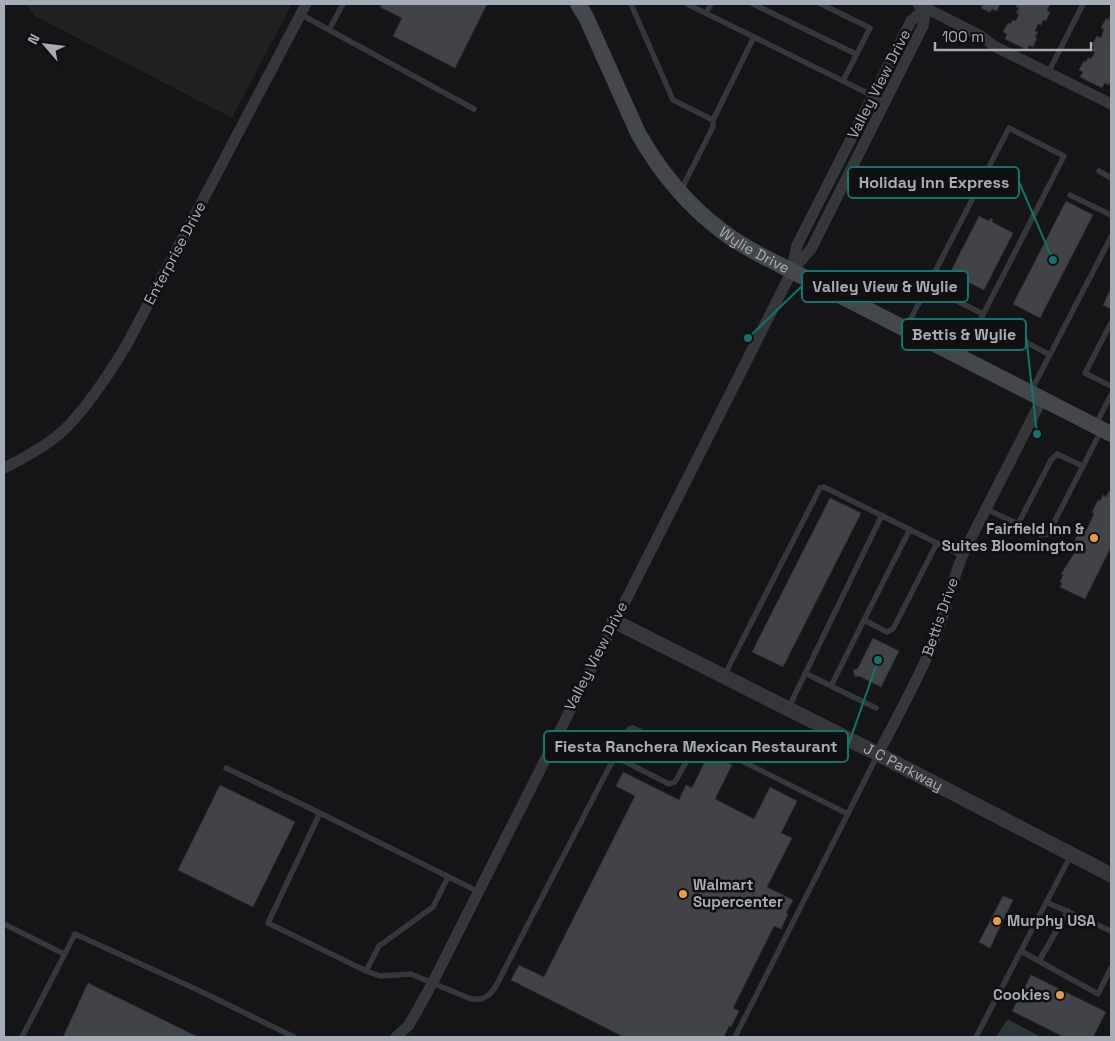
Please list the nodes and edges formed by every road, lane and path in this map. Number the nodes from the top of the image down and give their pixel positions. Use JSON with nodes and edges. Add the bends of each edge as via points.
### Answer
{"nodes":[{"id":1,"x":306,"y":4,"type":"edge"},
{"id":2,"x":344,"y":4,"type":"edge"},
{"id":3,"x":578,"y":4,"type":"edge"},
{"id":4,"x":631,"y":4,"type":"edge"},
{"id":5,"x":687,"y":4,"type":"edge"},
{"id":6,"x":711,"y":4,"type":"edge"},
{"id":7,"x":754,"y":4,"type":"edge"},
{"id":8,"x":822,"y":4,"type":"edge"},
{"id":9,"x":1083,"y":4,"type":"edge"},
{"id":10,"x":922,"y":6,"type":"edge"},
{"id":11,"x":706,"y":13,"type":"junction"},
{"id":12,"x":300,"y":14,"type":"junction"},
{"id":13,"x":329,"y":30,"type":"junction"},
{"id":14,"x":754,"y":37,"type":"junction"},
{"id":15,"x":856,"y":54,"type":"junction"},
{"id":16,"x":1048,"y":73,"type":"junction"},
{"id":17,"x":843,"y":81,"type":"junction"},
{"id":18,"x":872,"y":96,"type":"junction"},
{"id":19,"x":885,"y":102,"type":"junction"},
{"id":20,"x":1111,"y":104,"type":"edge"},
{"id":21,"x":474,"y":109,"type":"dead end"},
{"id":22,"x":712,"y":120,"type":"junction"},
{"id":23,"x":1099,"y":171,"type":"dead end"},
{"id":24,"x":1111,"y":178,"type":"edge"},
{"id":25,"x":680,"y":192,"type":"junction"},
{"id":26,"x":1070,"y":194,"type":"dead end"},
{"id":27,"x":1111,"y":215,"type":"edge"},
{"id":28,"x":1111,"y":238,"type":"edge"},
{"id":29,"x":792,"y":272,"type":"junction"},
{"id":30,"x":928,"y":286,"type":"junction"},
{"id":31,"x":983,"y":314,"type":"junction"},
{"id":32,"x":1111,"y":323,"type":"edge"},
{"id":33,"x":1001,"y":329,"type":"dead end"},
{"id":34,"x":904,"y":330,"type":"junction"},
{"id":35,"x":1050,"y":355,"type":"junction"},
{"id":36,"x":961,"y":358,"type":"junction"},
{"id":37,"x":1111,"y":386,"type":"edge"},
{"id":38,"x":1111,"y":395,"type":"edge"},
{"id":39,"x":1036,"y":396,"type":"junction"},
{"id":40,"x":1103,"y":430,"type":"edge"},
{"id":41,"x":1084,"y":466,"type":"junction"},
{"id":42,"x":4,"y":468,"type":"edge"},
{"id":43,"x":986,"y":509,"type":"junction"},
{"id":44,"x":882,"y":515,"type":"junction"},
{"id":45,"x":1018,"y":524,"type":"junction"},
{"id":46,"x":910,"y":529,"type":"junction"},
{"id":47,"x":937,"y":543,"type":"junction"},
{"id":48,"x":963,"y":556,"type":"junction"},
{"id":49,"x":864,"y":620,"type":"junction"},
{"id":50,"x":614,"y":621,"type":"junction"},
{"id":51,"x":805,"y":673,"type":"junction"},
{"id":52,"x":724,"y":676,"type":"junction"},
{"id":53,"x":831,"y":686,"type":"junction"},
{"id":54,"x":788,"y":708,"type":"junction"},
{"id":55,"x":876,"y":708,"type":"dead end"},
{"id":56,"x":878,"y":754,"type":"junction"},
{"id":57,"x":614,"y":756,"type":"junction"},
{"id":58,"x":690,"y":756,"type":"junction"},
{"id":59,"x":226,"y":768,"type":"dead end"},
{"id":60,"x":320,"y":813,"type":"junction"},
{"id":61,"x":848,"y":814,"type":"junction"},
{"id":62,"x":1071,"y":854,"type":"junction"},
{"id":63,"x":1111,"y":875,"type":"edge"},
{"id":64,"x":448,"y":877,"type":"junction"},
{"id":65,"x":477,"y":891,"type":"junction"},
{"id":66,"x":1046,"y":902,"type":"junction"},
{"id":67,"x":1068,"y":911,"type":"junction"},
{"id":68,"x":4,"y":924,"type":"edge"},
{"id":69,"x":1111,"y":931,"type":"edge"},
{"id":70,"x":1021,"y":951,"type":"junction"},
{"id":71,"x":64,"y":954,"type":"junction"},
{"id":72,"x":1038,"y":961,"type":"junction"},
{"id":73,"x":1111,"y":968,"type":"edge"},
{"id":74,"x":366,"y":971,"type":"junction"},
{"id":75,"x":432,"y":982,"type":"junction"},
{"id":76,"x":22,"y":1037,"type":"edge"},
{"id":77,"x":294,"y":1037,"type":"edge"},
{"id":78,"x":396,"y":1037,"type":"edge"},
{"id":79,"x":735,"y":1037,"type":"edge"},
{"id":80,"x":976,"y":1037,"type":"edge"}],
"edges":[{"from":1,"to":12,"type":"street","name":"Enterprise Drive"},
{"from":2,"to":13,"type":"lane"},
{"from":3,"to":25,"type":"main road","name":"Wylie Drive","via":[[646,148]]},
{"from":4,"to":22,"type":"lane","via":[[673,100]]},
{"from":5,"to":11,"type":"lane"},
{"from":6,"to":11,"type":"lane"},
{"from":7,"to":15,"type":"lane"},
{"from":8,"to":15,"type":"lane","via":[[870,28]]},
{"from":9,"to":16,"type":"lane"},
{"from":10,"to":16,"type":"street"},
{"from":10,"to":18,"type":"street","name":"Valley View Drive"},
{"from":10,"to":19,"type":"street","name":"Valley View Drive","via":[[923,26]]},
{"from":11,"to":14,"type":"lane"},
{"from":12,"to":13,"type":"lane"},
{"from":12,"to":42,"type":"street","name":"Enterprise Drive","via":[[105,381],[66,428],[25,458]]},
{"from":13,"to":21,"type":"lane"},
{"from":14,"to":17,"type":"lane"},
{"from":14,"to":22,"type":"lane"},
{"from":15,"to":17,"type":"lane"},
{"from":16,"to":20,"type":"street"},
{"from":17,"to":18,"type":"lane"},
{"from":18,"to":19,"type":"lane"},
{"from":18,"to":29,"type":"street","name":"Valley View Drive","via":[[797,245]]},
{"from":19,"to":29,"type":"street","name":"Valley View Drive","via":[[811,249]]},
{"from":22,"to":25,"type":"lane","via":[[713,127]]},
{"from":23,"to":24,"type":"lane"},
{"from":25,"to":29,"type":"main road","name":"Wylie Drive","via":[[721,231]]},
{"from":26,"to":27,"type":"lane"},
{"from":28,"to":35,"type":"lane"},
{"from":29,"to":34,"type":"main road","name":"Wylie Drive"},
{"from":29,"to":50,"type":"street","name":"Valley View Drive"},
{"from":30,"to":31,"type":"lane"},
{"from":30,"to":31,"type":"lane","via":[[1008,128],[1064,156]]},
{"from":30,"to":34,"type":"lane"},
{"from":31,"to":36,"type":"lane"},
{"from":32,"to":37,"type":"lane","via":[[1085,373]]},
{"from":33,"to":35,"type":"lane"},
{"from":34,"to":36,"type":"main road","name":"Wylie Drive"},
{"from":35,"to":39,"type":"lane"},
{"from":36,"to":39,"type":"main road","name":"Wylie Drive"},
{"from":38,"to":40,"type":"lane"},
{"from":39,"to":40,"type":"main road","name":"Wylie Drive"},
{"from":39,"to":43,"type":"street","name":"Bettis Drive"},
{"from":40,"to":41,"type":"lane"},
{"from":41,"to":45,"type":"lane","via":[[1048,534],[1042,535]]},
{"from":41,"to":45,"type":"lane","via":[[1057,454]]},
{"from":43,"to":45,"type":"lane"},
{"from":43,"to":48,"type":"street","name":"Bettis Drive"},
{"from":44,"to":46,"type":"lane"},
{"from":44,"to":51,"type":"lane"},
{"from":44,"to":52,"type":"lane","via":[[824,487],[820,488]]},
{"from":46,"to":47,"type":"lane"},
{"from":46,"to":49,"type":"lane"},
{"from":47,"to":48,"type":"lane"},
{"from":47,"to":49,"type":"lane","via":[[893,629],[887,632]]},
{"from":48,"to":56,"type":"street","name":"Bettis Drive","via":[[928,654]]},
{"from":49,"to":53,"type":"lane"},
{"from":50,"to":52,"type":"street","name":"J C Parkway"},
{"from":50,"to":65,"type":"street","name":"Valley View Drive"},
{"from":51,"to":53,"type":"lane"},
{"from":51,"to":54,"type":"lane"},
{"from":52,"to":54,"type":"street","name":"J C Parkway"},
{"from":53,"to":55,"type":"lane"},
{"from":54,"to":56,"type":"street","name":"J C Parkway"},
{"from":56,"to":61,"type":"lane"},
{"from":56,"to":62,"type":"street","name":"J C Parkway"},
{"from":57,"to":58,"type":"lane","via":[[669,784],[675,782]]},
{"from":57,"to":58,"type":"lane","via":[[628,729],[633,728]]},
{"from":57,"to":75,"type":"lane","via":[[528,927],[490,994],[471,999]]},
{"from":58,"to":61,"type":"lane","via":[[703,746],[714,747]]},
{"from":59,"to":60,"type":"lane"},
{"from":60,"to":64,"type":"lane"},
{"from":60,"to":74,"type":"lane","via":[[268,923]]},
{"from":61,"to":79,"type":"lane"},
{"from":62,"to":63,"type":"street","name":"J C Parkway"},
{"from":62,"to":66,"type":"lane"},
{"from":64,"to":65,"type":"lane"},
{"from":64,"to":74,"type":"lane","via":[[432,906],[379,946]]},
{"from":65,"to":75,"type":"street","name":"Valley View Drive"},
{"from":66,"to":67,"type":"lane"},
{"from":66,"to":70,"type":"lane"},
{"from":67,"to":69,"type":"lane"},
{"from":67,"to":72,"type":"lane"},
{"from":68,"to":71,"type":"lane"},
{"from":70,"to":72,"type":"lane"},
{"from":70,"to":80,"type":"lane"},
{"from":71,"to":76,"type":"lane"},
{"from":71,"to":77,"type":"lane","via":[[75,934]]},
{"from":72,"to":73,"type":"lane","via":[[1098,994]]},
{"from":74,"to":75,"type":"lane","via":[[380,976],[411,974]]},
{"from":75,"to":78,"type":"street","name":"Valley View Drive","via":[[409,1025]]}]}
